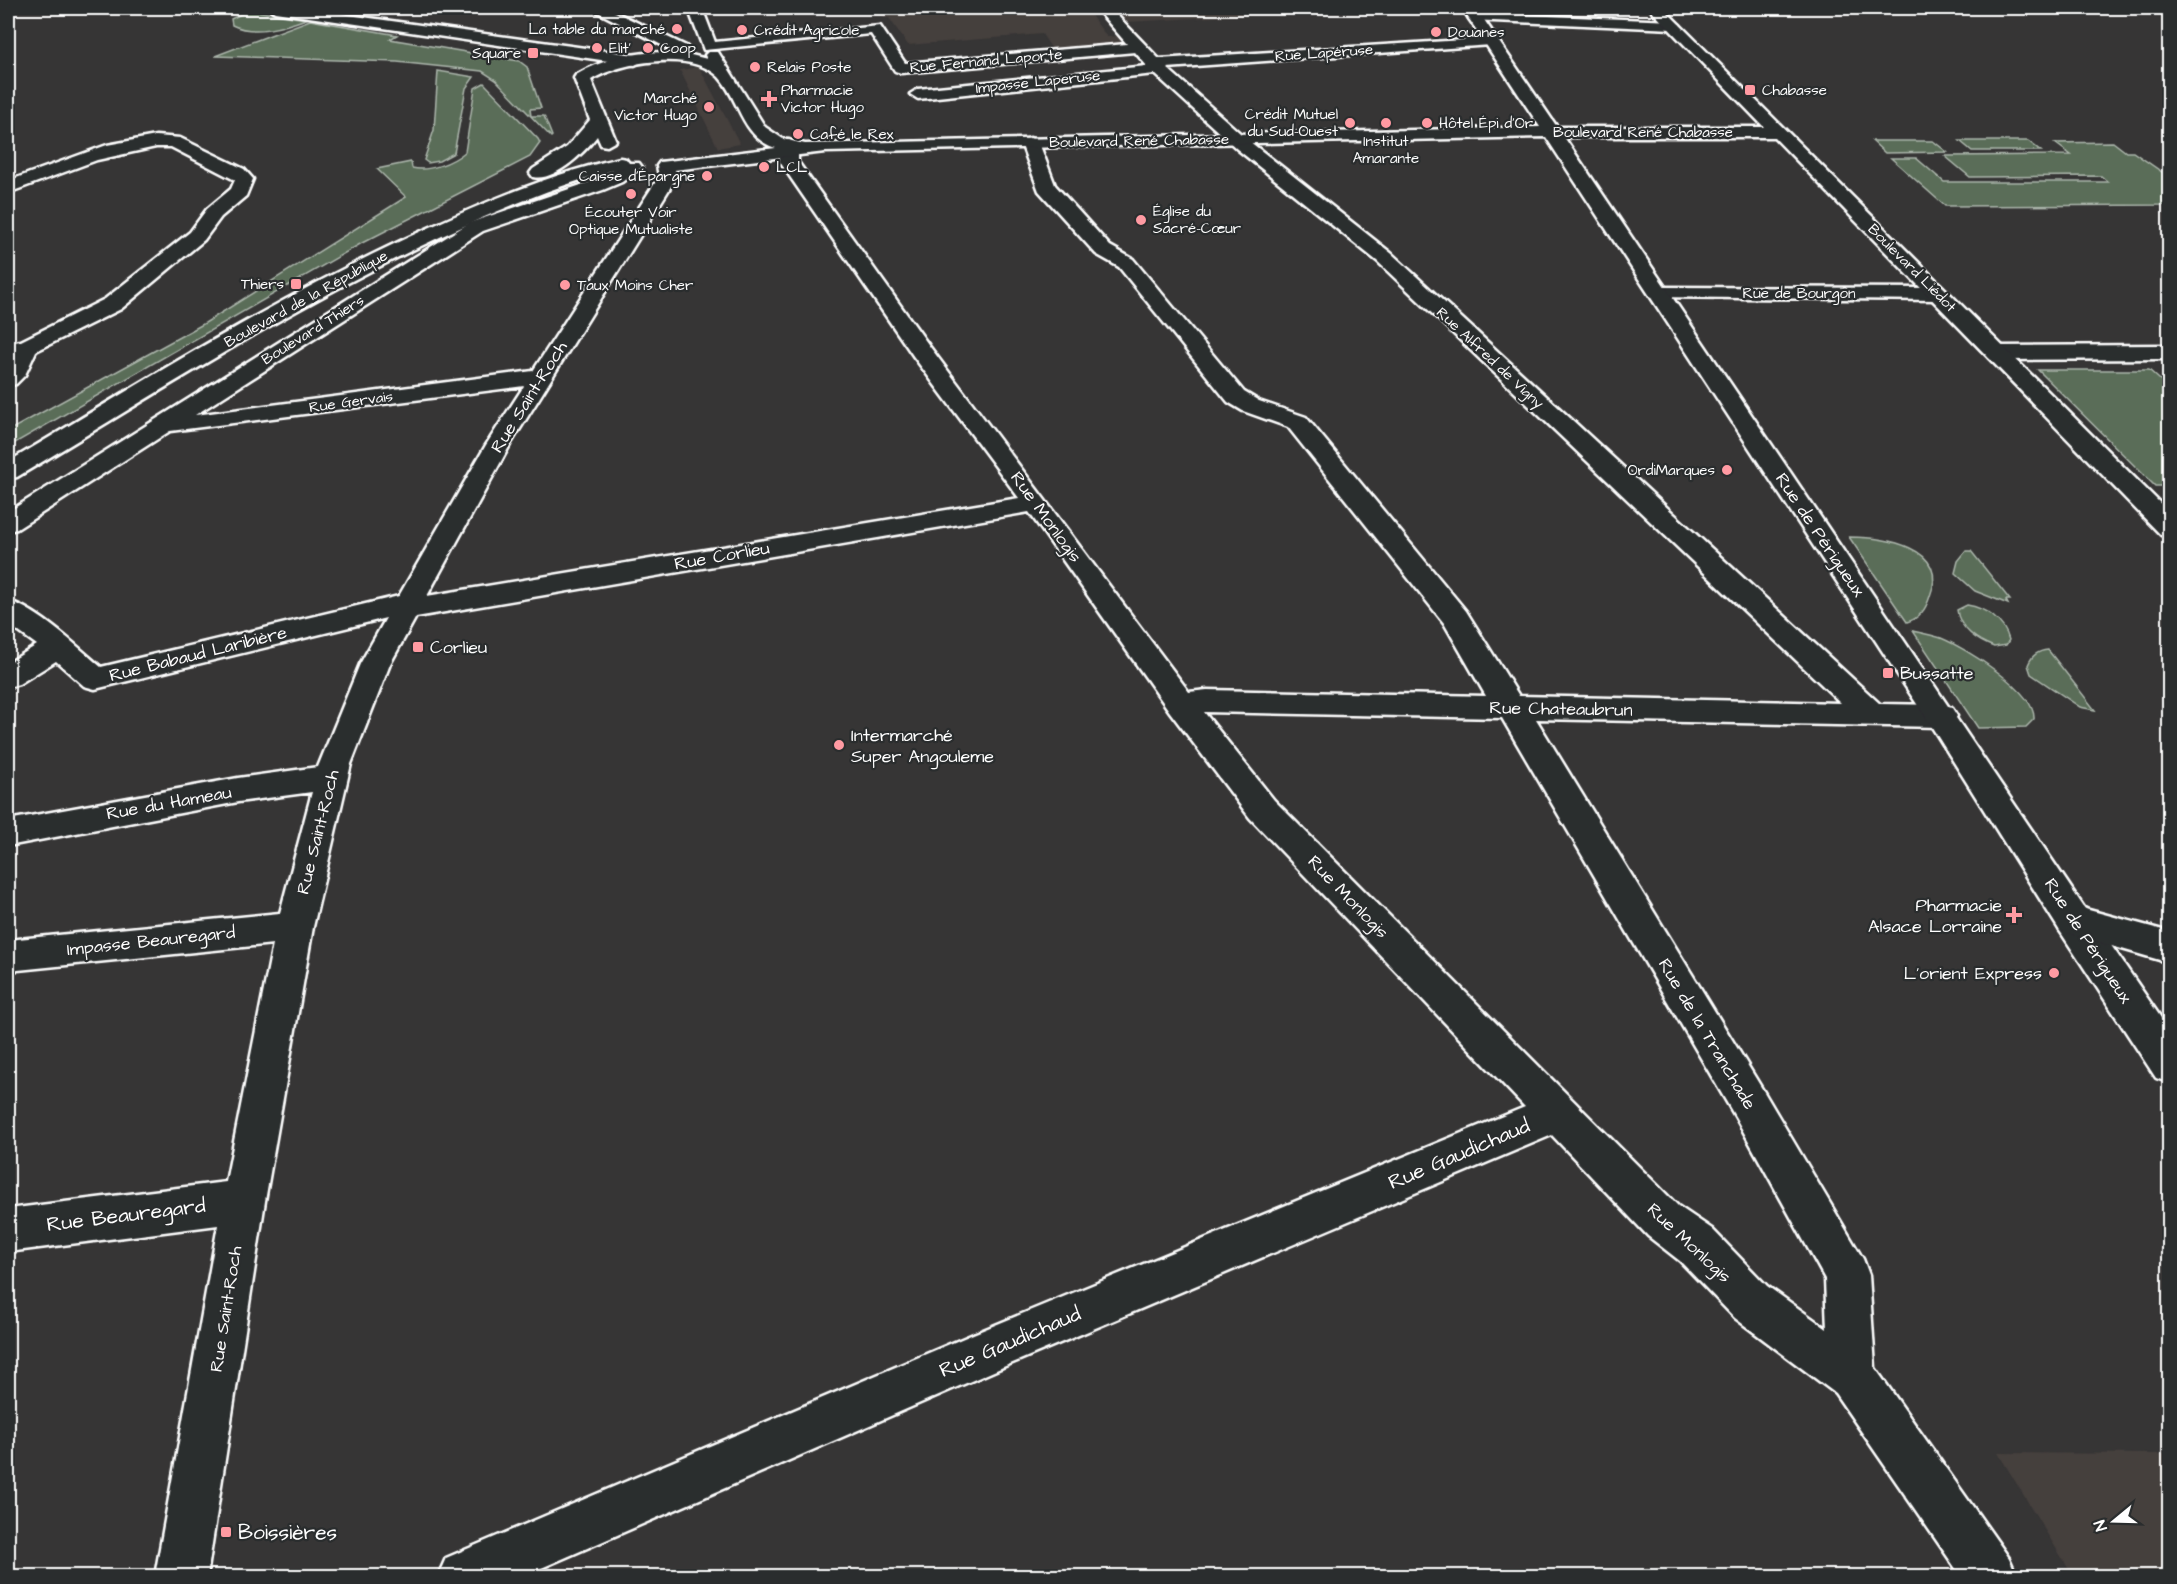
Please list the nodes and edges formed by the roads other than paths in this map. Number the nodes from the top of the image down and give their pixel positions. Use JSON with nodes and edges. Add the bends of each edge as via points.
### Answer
{"nodes":[{"id":1,"x":275,"y":8,"type":"edge"},
{"id":2,"x":597,"y":8,"type":"edge"},
{"id":3,"x":695,"y":8,"type":"edge"},
{"id":4,"x":1103,"y":8,"type":"edge"},
{"id":5,"x":1656,"y":8,"type":"edge"},
{"id":6,"x":1472,"y":12,"type":"edge"},
{"id":7,"x":1673,"y":25,"type":"junction"},
{"id":8,"x":386,"y":26,"type":"junction"},
{"id":9,"x":443,"y":32,"type":"junction"},
{"id":10,"x":1491,"y":41,"type":"junction"},
{"id":11,"x":709,"y":47,"type":"junction"},
{"id":12,"x":1140,"y":47,"type":"junction"},
{"id":13,"x":681,"y":49,"type":"junction"},
{"id":14,"x":549,"y":50,"type":"junction"},
{"id":15,"x":661,"y":58,"type":"junction"},
{"id":16,"x":635,"y":60,"type":"junction"},
{"id":17,"x":1158,"y":67,"type":"junction"},
{"id":18,"x":724,"y":74,"type":"junction"},
{"id":19,"x":582,"y":78,"type":"junction"},
{"id":20,"x":918,"y":94,"type":"dead end"},
{"id":21,"x":599,"y":120,"type":"junction"},
{"id":22,"x":758,"y":130,"type":"junction"},
{"id":23,"x":1552,"y":132,"type":"junction"},
{"id":24,"x":1777,"y":132,"type":"junction"},
{"id":25,"x":1236,"y":138,"type":"junction"},
{"id":26,"x":1030,"y":143,"type":"junction"},
{"id":27,"x":788,"y":148,"type":"junction"},
{"id":28,"x":626,"y":165,"type":"junction"},
{"id":29,"x":666,"y":166,"type":"junction"},
{"id":30,"x":8,"y":187,"type":"edge"},
{"id":31,"x":315,"y":291,"type":"junction"},
{"id":32,"x":1659,"y":293,"type":"junction"},
{"id":33,"x":1938,"y":294,"type":"junction"},
{"id":34,"x":350,"y":307,"type":"junction"},
{"id":35,"x":17,"y":349,"type":"edge"},
{"id":36,"x":2169,"y":352,"type":"edge"},
{"id":37,"x":1997,"y":353,"type":"junction"},
{"id":38,"x":540,"y":376,"type":"junction"},
{"id":39,"x":8,"y":379,"type":"edge"},
{"id":40,"x":162,"y":427,"type":"junction"},
{"id":41,"x":8,"y":459,"type":"edge"},
{"id":42,"x":8,"y":472,"type":"edge"},
{"id":43,"x":1036,"y":503,"type":"junction"},
{"id":44,"x":8,"y":524,"type":"edge"},
{"id":45,"x":2169,"y":530,"type":"edge"},
{"id":46,"x":409,"y":606,"type":"junction"},
{"id":47,"x":8,"y":610,"type":"edge"},
{"id":48,"x":58,"y":646,"type":"junction"},
{"id":49,"x":8,"y":677,"type":"edge"},
{"id":50,"x":1181,"y":704,"type":"junction"},
{"id":51,"x":1512,"y":708,"type":"junction"},
{"id":52,"x":1873,"y":715,"type":"junction"},
{"id":53,"x":1941,"y":716,"type":"junction"},
{"id":54,"x":332,"y":777,"type":"junction"},
{"id":55,"x":8,"y":833,"type":"edge"},
{"id":56,"x":2073,"y":920,"type":"junction"},
{"id":57,"x":295,"y":927,"type":"junction"},
{"id":58,"x":2169,"y":948,"type":"edge"},
{"id":59,"x":8,"y":955,"type":"edge"},
{"id":60,"x":2169,"y":1065,"type":"edge"},
{"id":61,"x":1559,"y":1113,"type":"junction"},
{"id":62,"x":244,"y":1201,"type":"junction"},
{"id":63,"x":8,"y":1230,"type":"edge"},
{"id":64,"x":1852,"y":1376,"type":"junction"},
{"id":65,"x":181,"y":1576,"type":"edge"},
{"id":66,"x":464,"y":1576,"type":"edge"},
{"id":67,"x":1991,"y":1576,"type":"edge"}],
"edges":[{"from":1,"to":8,"type":"street"},
{"from":2,"to":13,"type":"street"},
{"from":3,"to":11,"type":"street"},
{"from":4,"to":12,"type":"street","name":"Rue Alfred de Vigny"},
{"from":5,"to":7,"type":"street","name":"Boulevard Liédot"},
{"from":6,"to":7,"type":"street"},
{"from":6,"to":10,"type":"street","name":"Rue de Périgueux"},
{"from":7,"to":24,"type":"street","name":"Boulevard Liédot"},
{"from":8,"to":9,"type":"street"},
{"from":8,"to":9,"type":"street","via":[[408,16],[417,24]]},
{"from":9,"to":14,"type":"street"},
{"from":10,"to":17,"type":"street","name":"Rue Lapéruse"},
{"from":10,"to":23,"type":"street","name":"Rue de Périgueux"},
{"from":11,"to":12,"type":"street","name":"Rue Fernand Laporte","via":[[873,22],[901,68]]},
{"from":11,"to":13,"type":"street","name":"Rue Fernand Laporte"},
{"from":11,"to":18,"type":"street"},
{"from":12,"to":17,"type":"street","name":"Rue Alfred de Vigny"},
{"from":13,"to":15,"type":"street"},
{"from":14,"to":16,"type":"street"},
{"from":14,"to":19,"type":"street","via":[[570,57]]},
{"from":15,"to":16,"type":"street"},
{"from":15,"to":18,"type":"street","via":[[695,59]]},
{"from":16,"to":19,"type":"street","via":[[602,67]]},
{"from":17,"to":20,"type":"street","name":"Impasse Laperuse"},
{"from":17,"to":25,"type":"street","name":"Rue Alfred de Vigny"},
{"from":18,"to":22,"type":"street"},
{"from":19,"to":21,"type":"street"},
{"from":21,"to":28,"type":"street","via":[[614,157]]},
{"from":21,"to":41,"type":"street","name":"Boulevard de la République","via":[[583,143],[558,163],[296,293]]},
{"from":22,"to":27,"type":"street","name":"Boulevard René Chabasse"},
{"from":22,"to":29,"type":"street","via":[[754,141],[737,150]]},
{"from":23,"to":24,"type":"street","name":"Boulevard René Chabasse"},
{"from":23,"to":25,"type":"street","name":"Boulevard René Chabasse"},
{"from":23,"to":32,"type":"street","name":"Rue de Périgueux"},
{"from":24,"to":33,"type":"street","name":"Boulevard Liédot"},
{"from":25,"to":26,"type":"street","name":"Boulevard René Chabasse"},
{"from":25,"to":52,"type":"street","name":"Rue Alfred de Vigny","via":[[1383,257]]},
{"from":26,"to":27,"type":"street","name":"Boulevard René Chabasse"},
{"from":26,"to":51,"type":"street","name":"Rue de la Tranchade","via":[[1046,187],[1103,250],[1126,263],[1236,397],[1296,422],[1456,618]]},
{"from":27,"to":29,"type":"street","name":"Boulevard René Chabasse"},
{"from":27,"to":43,"type":"street","name":"Rue Monlogis","via":[[789,162],[922,352]]},
{"from":28,"to":29,"type":"street","name":"Boulevard de la République"},
{"from":28,"to":31,"type":"street","name":"Boulevard de la République","via":[[569,175],[533,188],[422,237]]},
{"from":28,"to":34,"type":"street","name":"Boulevard Thiers","via":[[612,181],[500,215]]},
{"from":29,"to":38,"type":"street","name":"Rue Saint-Roch","via":[[668,176],[664,183]]},
{"from":30,"to":35,"type":"street","via":[[105,153],[150,142],[174,142],[244,179],[243,186],[214,213],[197,236],[113,304]]},
{"from":31,"to":34,"type":"street"},
{"from":31,"to":42,"type":"street","name":"Boulevard de la République"},
{"from":32,"to":33,"type":"street","name":"Rue de Bourgon"},
{"from":32,"to":53,"type":"street","name":"Rue de Périgueux"},
{"from":33,"to":37,"type":"street","name":"Boulevard Liédot"},
{"from":34,"to":40,"type":"street","name":"Boulevard Thiers"},
{"from":35,"to":39,"type":"street","via":[[17,370]]},
{"from":36,"to":37,"type":"street"},
{"from":37,"to":45,"type":"street","name":"Boulevard Liédot"},
{"from":38,"to":40,"type":"street","name":"Rue Gervais"},
{"from":38,"to":46,"type":"street","name":"Rue Saint-Roch"},
{"from":40,"to":44,"type":"street","name":"Boulevard Thiers"},
{"from":43,"to":46,"type":"street","name":"Rue Corlieu"},
{"from":43,"to":50,"type":"street","name":"Rue Monlogis"},
{"from":46,"to":48,"type":"street","name":"Rue Babaud Laribière","via":[[95,679]]},
{"from":46,"to":54,"type":"street","name":"Rue Saint-Roch","via":[[375,664],[347,729]]},
{"from":47,"to":48,"type":"street","name":"Rue Babaud Laribière"},
{"from":48,"to":49,"type":"street"},
{"from":50,"to":51,"type":"street","name":"Rue Chateaubrun","via":[[1207,701]]},
{"from":50,"to":61,"type":"street","name":"Rue Monlogis","via":[[1262,809]]},
{"from":51,"to":52,"type":"street","name":"Rue Chateaubrun"},
{"from":51,"to":64,"type":"street","name":"Rue de la Tranchade","via":[[1847,1275]]},
{"from":52,"to":53,"type":"street","name":"Rue Chateaubrun"},
{"from":53,"to":56,"type":"street","name":"Rue de Périgueux"},
{"from":54,"to":55,"type":"street","name":"Rue du Hameau","via":[[238,790]]},
{"from":54,"to":57,"type":"street","name":"Rue Saint-Roch"},
{"from":56,"to":58,"type":"street"},
{"from":56,"to":60,"type":"street","name":"Rue de Périgueux"},
{"from":57,"to":59,"type":"street","name":"Impasse Beauregard"},
{"from":57,"to":62,"type":"street","name":"Rue Saint-Roch"},
{"from":61,"to":64,"type":"street","name":"Rue Monlogis","via":[[1663,1221],[1696,1245],[1751,1302]]},
{"from":61,"to":66,"type":"street","name":"Rue Gaudichaud","via":[[987,1351]]},
{"from":62,"to":63,"type":"street","name":"Rue Beauregard"},
{"from":62,"to":65,"type":"street","name":"Rue Saint-Roch"},
{"from":64,"to":67,"type":"street","name":"Rue Monlogis"}]}
